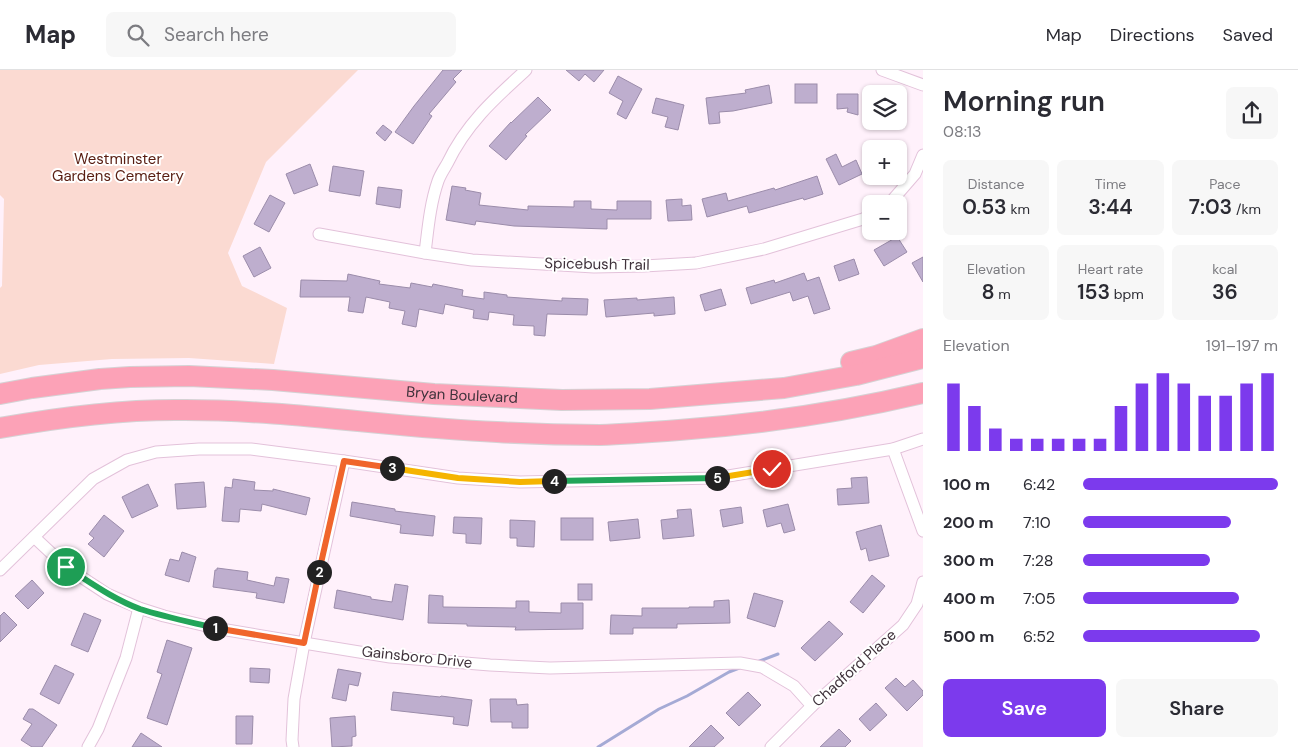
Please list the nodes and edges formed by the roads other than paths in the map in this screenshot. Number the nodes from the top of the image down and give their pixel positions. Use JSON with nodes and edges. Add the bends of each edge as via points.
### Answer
{"nodes":[{"id":1,"x":526,"y":70,"type":"edge"},
{"id":2,"x":882,"y":70,"type":"edge"},
{"id":3,"x":923,"y":85,"type":"edge"},
{"id":4,"x":923,"y":155,"type":"edge"},
{"id":5,"x":897,"y":195,"type":"edge"},
{"id":6,"x":862,"y":220,"type":"edge"},
{"id":7,"x":318,"y":234,"type":"dead end"},
{"id":8,"x":425,"y":253,"type":"junction"},
{"id":9,"x":923,"y":338,"type":"edge"},
{"id":10,"x":923,"y":358,"type":"edge"},
{"id":11,"x":923,"y":393,"type":"edge"},
{"id":12,"x":0,"y":394,"type":"edge"},
{"id":13,"x":683,"y":397,"type":"junction"},
{"id":14,"x":0,"y":428,"type":"edge"},
{"id":15,"x":923,"y":439,"type":"edge"},
{"id":16,"x":893,"y":448,"type":"junction"},
{"id":17,"x":344,"y":461,"type":"junction"},
{"id":18,"x":923,"y":531,"type":"edge"},
{"id":19,"x":34,"y":537,"type":"junction"},
{"id":20,"x":0,"y":570,"type":"edge"},
{"id":21,"x":923,"y":582,"type":"edge"},
{"id":22,"x":139,"y":608,"type":"junction"},
{"id":23,"x":304,"y":643,"type":"junction"},
{"id":24,"x":812,"y":706,"type":"junction"},
{"id":25,"x":88,"y":747,"type":"edge"},
{"id":26,"x":293,"y":747,"type":"edge"},
{"id":27,"x":771,"y":747,"type":"edge"}],
"edges":[{"from":1,"to":8,"type":"street","via":[[492,101],[453,150],[438,181]]},
{"from":2,"to":3,"type":"street"},
{"from":4,"to":5,"type":"street","via":[[915,174]]},
{"from":6,"to":8,"type":"street","name":"Spicebush Trail","via":[[764,249],[696,263],[594,267],[472,260]]},
{"from":7,"to":8,"type":"street","name":"Spicebush Trail"},
{"from":9,"to":13,"type":"highway","via":[[836,366],[794,376],[731,384]]},
{"from":10,"to":13,"type":"highway","name":"Bryan Boulevard","via":[[784,388]]},
{"from":11,"to":14,"type":"highway","via":[[762,423],[601,435],[494,432],[220,410],[106,413]]},
{"from":12,"to":13,"type":"highway","name":"Bryan Boulevard","via":[[100,379],[189,376],[562,400]]},
{"from":15,"to":16,"type":"street"},
{"from":16,"to":17,"type":"street","via":[[706,479],[520,482],[458,478]]},
{"from":16,"to":18,"type":"street"},
{"from":17,"to":19,"type":"street","via":[[251,449],[156,452],[127,460],[93,479]]},
{"from":17,"to":23,"type":"street"},
{"from":19,"to":20,"type":"street"},
{"from":19,"to":22,"type":"street","name":"Gainsboro Drive","via":[[66,567],[107,594]]},
{"from":21,"to":24,"type":"street","name":"Chadford Place","via":[[917,604],[903,625]]},
{"from":22,"to":23,"type":"street","name":"Gainsboro Drive","via":[[215,628]]},
{"from":22,"to":25,"type":"street","via":[[126,658]]},
{"from":23,"to":24,"type":"street","name":"Gainsboro Drive","via":[[390,656],[550,668],[740,663],[762,667],[794,686]]},
{"from":23,"to":26,"type":"street","via":[[294,698]]},
{"from":24,"to":27,"type":"street","name":"Chadford Place"}]}
